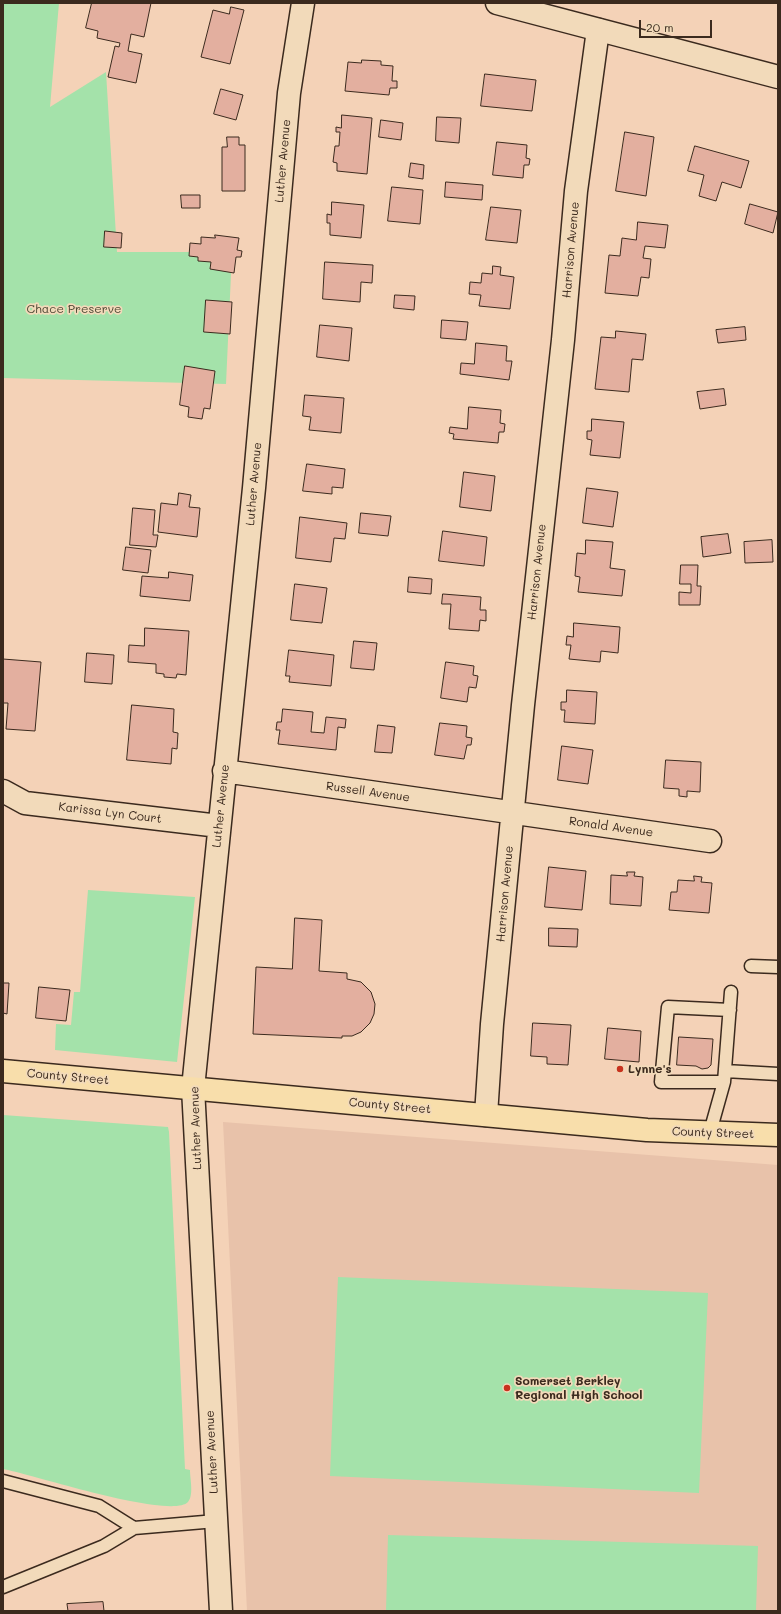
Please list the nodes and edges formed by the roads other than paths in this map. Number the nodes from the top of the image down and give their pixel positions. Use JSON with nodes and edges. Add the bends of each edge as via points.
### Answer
{"nodes":[{"id":1,"x":303,"y":3,"type":"edge"},
{"id":2,"x":498,"y":3,"type":"edge"},
{"id":3,"x":598,"y":30,"type":"junction"},
{"id":4,"x":778,"y":77,"type":"edge"},
{"id":5,"x":224,"y":771,"type":"junction"},
{"id":6,"x":3,"y":791,"type":"edge"},
{"id":7,"x":511,"y":813,"type":"junction"},
{"id":8,"x":219,"y":826,"type":"junction"},
{"id":9,"x":710,"y":841,"type":"dead end"},
{"id":10,"x":751,"y":966,"type":"dead end"},
{"id":11,"x":778,"y":967,"type":"edge"},
{"id":12,"x":731,"y":992,"type":"dead end"},
{"id":13,"x":730,"y":1010,"type":"junction"},
{"id":14,"x":3,"y":1071,"type":"edge"},
{"id":15,"x":778,"y":1074,"type":"edge"},
{"id":16,"x":725,"y":1076,"type":"junction"},
{"id":17,"x":193,"y":1088,"type":"junction"},
{"id":18,"x":486,"y":1115,"type":"junction"},
{"id":19,"x":710,"y":1132,"type":"junction"},
{"id":20,"x":778,"y":1135,"type":"edge"},
{"id":21,"x":3,"y":1481,"type":"edge"},
{"id":22,"x":216,"y":1521,"type":"junction"},
{"id":23,"x":134,"y":1528,"type":"junction"},
{"id":24,"x":3,"y":1587,"type":"edge"},
{"id":25,"x":221,"y":1611,"type":"edge"}],
"edges":[{"from":1,"to":5,"type":"street","name":"Luther Avenue","via":[[290,93],[254,488]]},
{"from":2,"to":3,"type":"street"},
{"from":3,"to":4,"type":"street"},
{"from":3,"to":7,"type":"street","name":"Harrison Avenue","via":[[576,190],[563,340]]},
{"from":5,"to":7,"type":"street","name":"Russell Avenue"},
{"from":5,"to":8,"type":"street","name":"Luther Avenue"},
{"from":6,"to":8,"type":"street","name":"Karissa Lyn Court","via":[[25,803]]},
{"from":7,"to":9,"type":"street","name":"Ronald Avenue"},
{"from":7,"to":18,"type":"street","name":"Harrison Avenue"},
{"from":8,"to":17,"type":"street","name":"Luther Avenue"},
{"from":10,"to":11,"type":"lane"},
{"from":12,"to":13,"type":"lane"},
{"from":13,"to":16,"type":"lane"},
{"from":13,"to":16,"type":"lane","via":[[668,1007],[661,1082]]},
{"from":14,"to":17,"type":"main road","name":"County Street"},
{"from":15,"to":16,"type":"lane"},
{"from":16,"to":19,"type":"lane"},
{"from":17,"to":18,"type":"main road","name":"County Street"},
{"from":17,"to":22,"type":"street","name":"Luther Avenue"},
{"from":18,"to":19,"type":"main road","name":"County Street","via":[[646,1130]]},
{"from":19,"to":20,"type":"main road","name":"County Street"},
{"from":21,"to":23,"type":"lane","via":[[99,1506]]},
{"from":22,"to":23,"type":"lane"},
{"from":22,"to":25,"type":"street","name":"Luther Avenue"},
{"from":23,"to":24,"type":"lane","via":[[104,1546]]}]}
